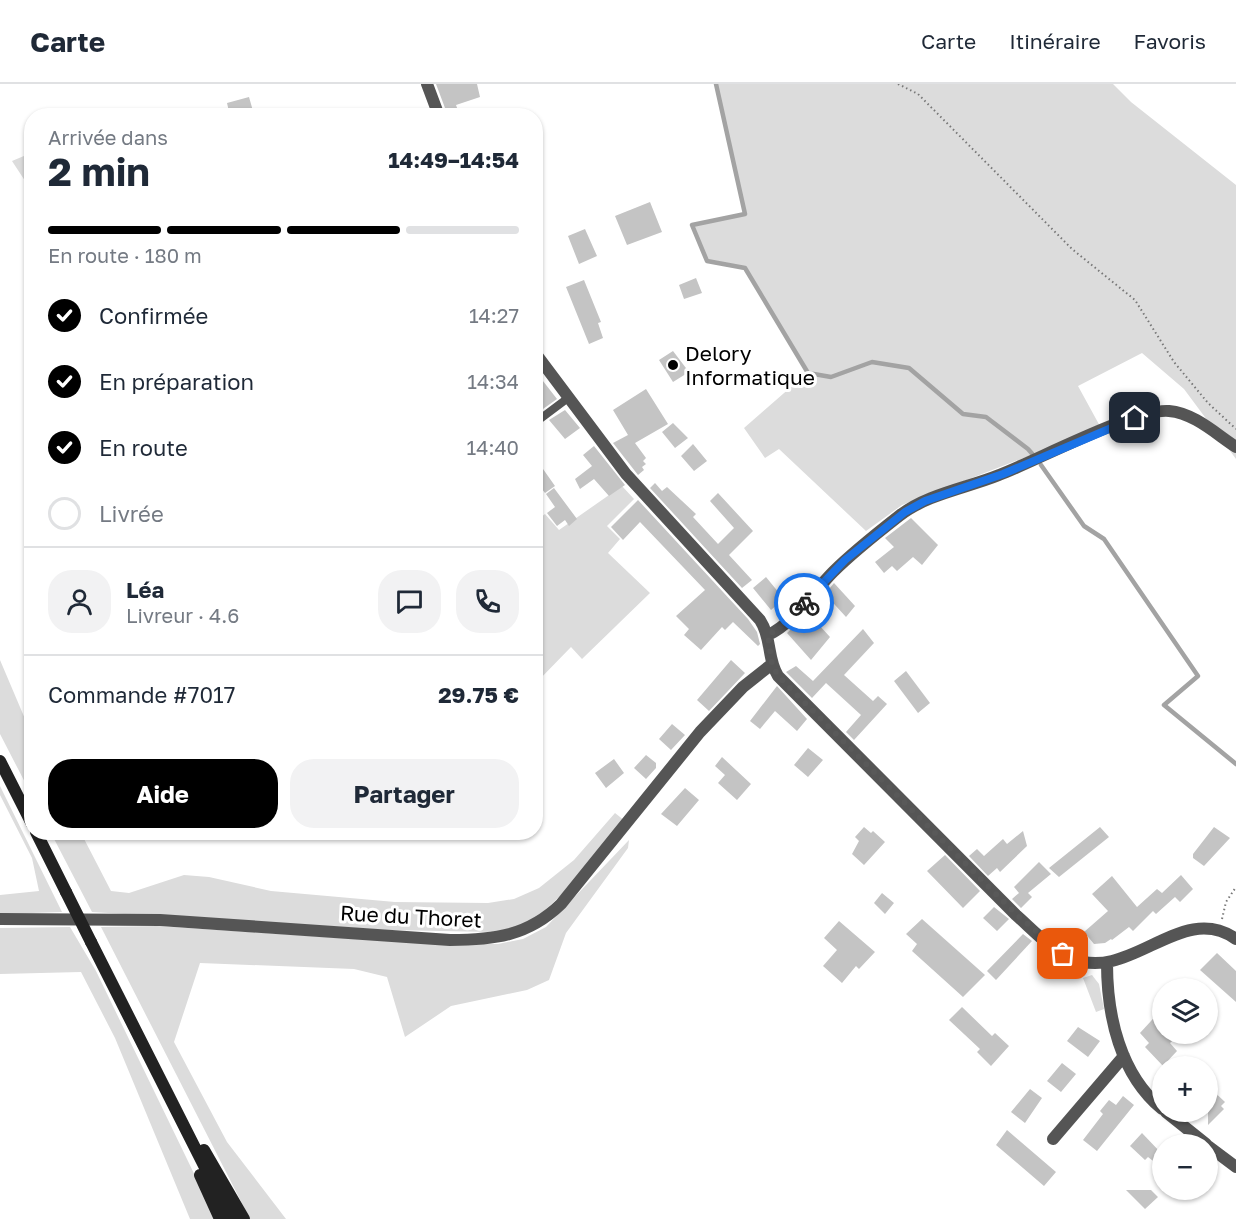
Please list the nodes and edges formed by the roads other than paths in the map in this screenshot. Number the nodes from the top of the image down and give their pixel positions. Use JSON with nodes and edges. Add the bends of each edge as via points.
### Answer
{"nodes":[{"id":1,"x":427,"y":84,"type":"edge"},
{"id":2,"x":437,"y":108,"type":"edge"},
{"id":3,"x":543,"y":364,"type":"edge"},
{"id":4,"x":568,"y":398,"type":"junction"},
{"id":5,"x":543,"y":417,"type":"edge"},
{"id":6,"x":1236,"y":447,"type":"edge"},
{"id":7,"x":768,"y":635,"type":"junction"},
{"id":8,"x":772,"y":664,"type":"junction"},
{"id":9,"x":0,"y":761,"type":"edge"},
{"id":10,"x":24,"y":808,"type":"edge"},
{"id":11,"x":40,"y":840,"type":"edge"},
{"id":12,"x":0,"y":919,"type":"edge"},
{"id":13,"x":1236,"y":939,"type":"edge"},
{"id":14,"x":1107,"y":963,"type":"junction"},
{"id":15,"x":1124,"y":1056,"type":"junction"},
{"id":16,"x":1152,"y":1097,"type":"edge"},
{"id":17,"x":171,"y":1101,"type":"junction"},
{"id":18,"x":1179,"y":1122,"type":"edge"},
{"id":19,"x":1193,"y":1134,"type":"edge"},
{"id":20,"x":1053,"y":1139,"type":"dead end"},
{"id":21,"x":1218,"y":1153,"type":"edge"},
{"id":22,"x":1236,"y":1167,"type":"edge"},
{"id":23,"x":220,"y":1219,"type":"edge"},
{"id":24,"x":231,"y":1219,"type":"edge"},
{"id":25,"x":244,"y":1219,"type":"edge"}],
"edges":[{"from":1,"to":2,"type":"street"},
{"from":3,"to":4,"type":"street"},
{"from":4,"to":5,"type":"lane"},
{"from":4,"to":7,"type":"street","via":[[631,480],[754,612]]},
{"from":6,"to":7,"type":"street","via":[[1179,412],[1162,411],[1124,421],[905,512],[845,560],[784,624]]},
{"from":7,"to":8,"type":"street"},
{"from":8,"to":12,"type":"street","name":"Rue du Thoret","via":[[743,687],[700,732],[561,904],[539,923],[510,936],[450,940],[170,921]]},
{"from":8,"to":14,"type":"street","via":[[790,689],[1033,930],[1071,958]]},
{"from":9,"to":10,"type":"main road"},
{"from":11,"to":17,"type":"main road","bridge":true},
{"from":13,"to":14,"type":"street","via":[[1220,928],[1205,927]]},
{"from":14,"to":15,"type":"street","via":[[1116,1035]]},
{"from":15,"to":16,"type":"street"},
{"from":15,"to":20,"type":"street"},
{"from":17,"to":23,"type":"main road"},
{"from":17,"to":24,"type":"main road"},
{"from":17,"to":25,"type":"main road"},
{"from":18,"to":19,"type":"street"},
{"from":21,"to":22,"type":"street"}]}
